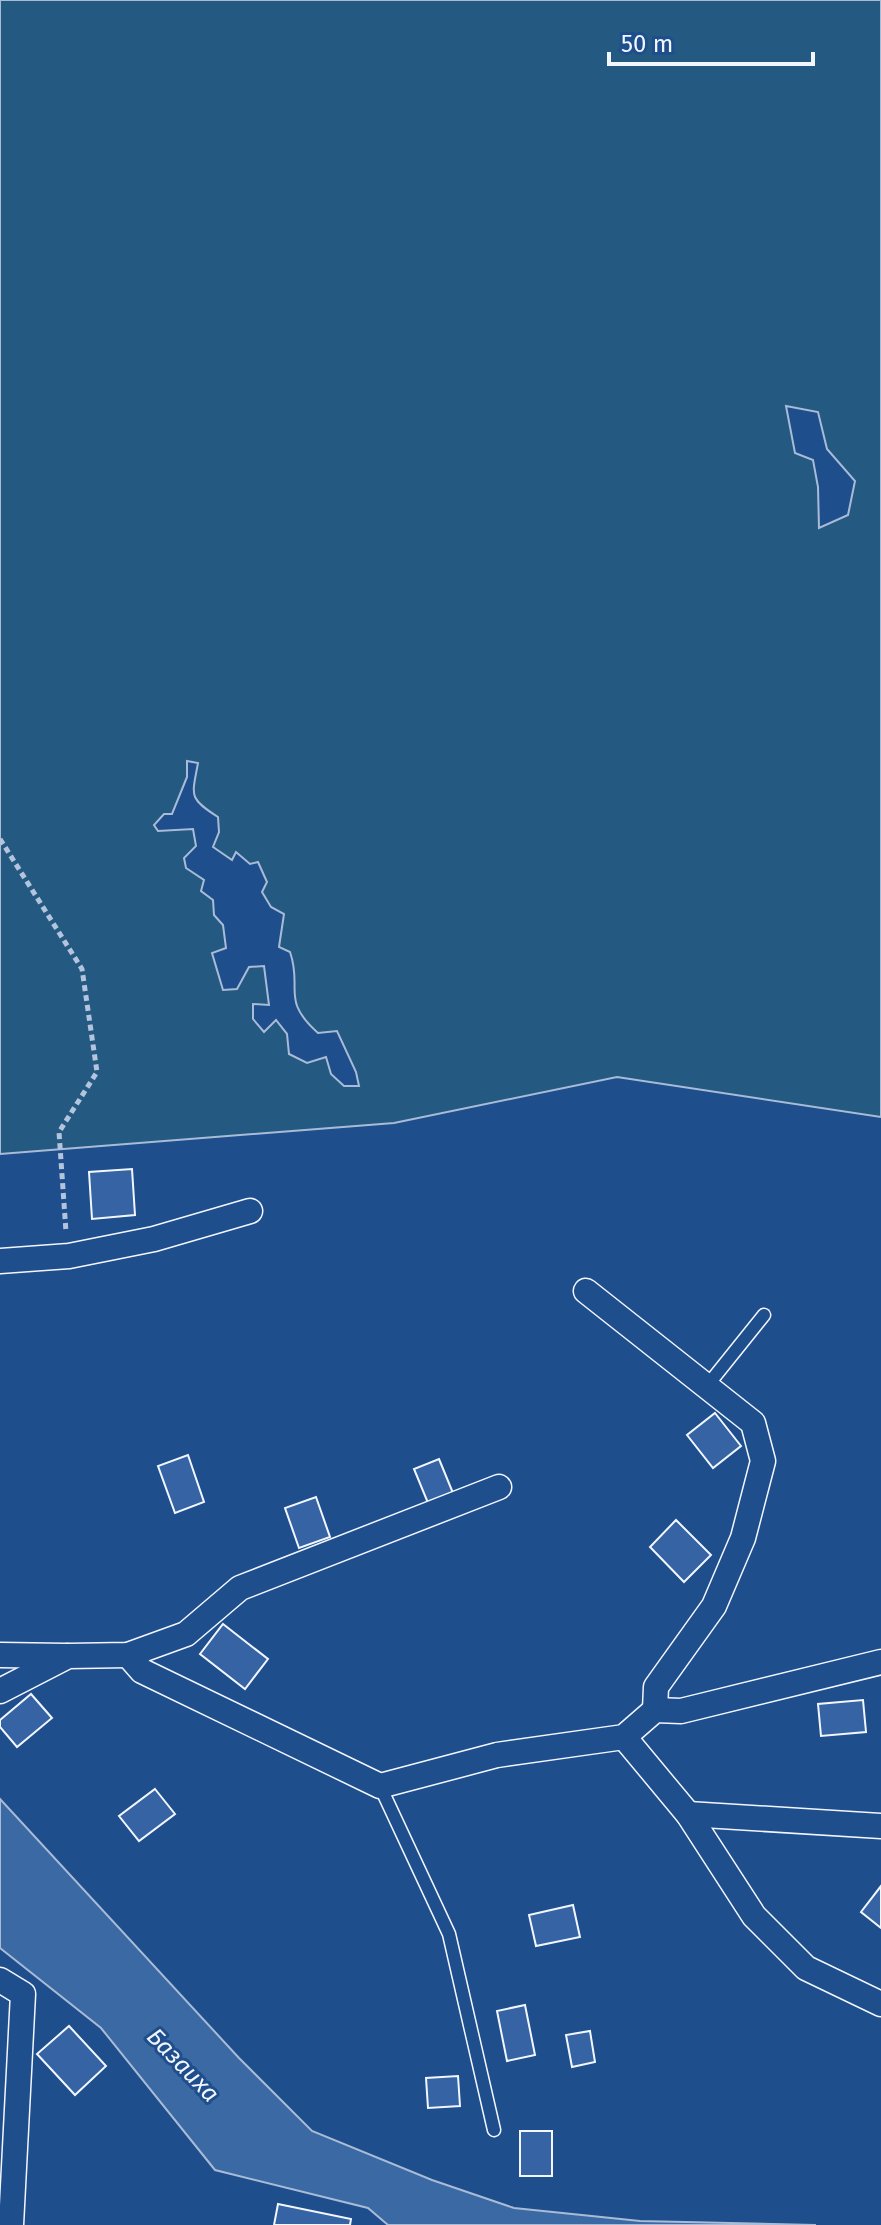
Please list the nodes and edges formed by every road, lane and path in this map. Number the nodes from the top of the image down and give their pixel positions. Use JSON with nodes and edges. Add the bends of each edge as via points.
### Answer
{"nodes":[{"id":1,"x":0,"y":839,"type":"edge"},
{"id":2,"x":250,"y":1211,"type":"dead end"},
{"id":3,"x":69,"y":1256,"type":"junction"},
{"id":4,"x":0,"y":1261,"type":"edge"},
{"id":5,"x":586,"y":1291,"type":"dead end"},
{"id":6,"x":764,"y":1315,"type":"dead end"},
{"id":7,"x":707,"y":1386,"type":"junction"},
{"id":8,"x":499,"y":1487,"type":"dead end"},
{"id":9,"x":0,"y":1655,"type":"edge"},
{"id":10,"x":128,"y":1655,"type":"junction"},
{"id":11,"x":68,"y":1656,"type":"junction"},
{"id":12,"x":881,"y":1662,"type":"edge"},
{"id":13,"x":0,"y":1691,"type":"edge"},
{"id":14,"x":655,"y":1710,"type":"junction"},
{"id":15,"x":624,"y":1737,"type":"junction"},
{"id":16,"x":380,"y":1786,"type":"junction"},
{"id":17,"x":688,"y":1814,"type":"junction"},
{"id":18,"x":881,"y":1826,"type":"edge"},
{"id":19,"x":0,"y":1980,"type":"edge"},
{"id":20,"x":881,"y":2004,"type":"edge"},
{"id":21,"x":494,"y":2130,"type":"dead end"},
{"id":22,"x":11,"y":2225,"type":"edge"}],
"edges":[{"from":1,"to":3,"type":"path","via":[[82,969],[97,1072],[59,1132]]},
{"from":2,"to":3,"type":"street","via":[[154,1239]]},
{"from":3,"to":4,"type":"street"},
{"from":5,"to":7,"type":"street"},
{"from":6,"to":7,"type":"lane"},
{"from":7,"to":14,"type":"street","via":[[753,1423],[763,1461],[743,1538],[714,1606],[656,1687]]},
{"from":8,"to":10,"type":"street","via":[[240,1588],[186,1634]]},
{"from":9,"to":11,"type":"street"},
{"from":10,"to":11,"type":"street"},
{"from":10,"to":16,"type":"street","via":[[142,1671]]},
{"from":11,"to":13,"type":"street"},
{"from":12,"to":14,"type":"street","via":[[681,1711]]},
{"from":14,"to":15,"type":"street"},
{"from":15,"to":16,"type":"street","via":[[497,1755]]},
{"from":15,"to":17,"type":"street"},
{"from":16,"to":21,"type":"lane","via":[[449,1934]]},
{"from":17,"to":18,"type":"street"},
{"from":17,"to":20,"type":"street","via":[[754,1916],[806,1968]]},
{"from":19,"to":22,"type":"street","via":[[23,1994]]}]}
